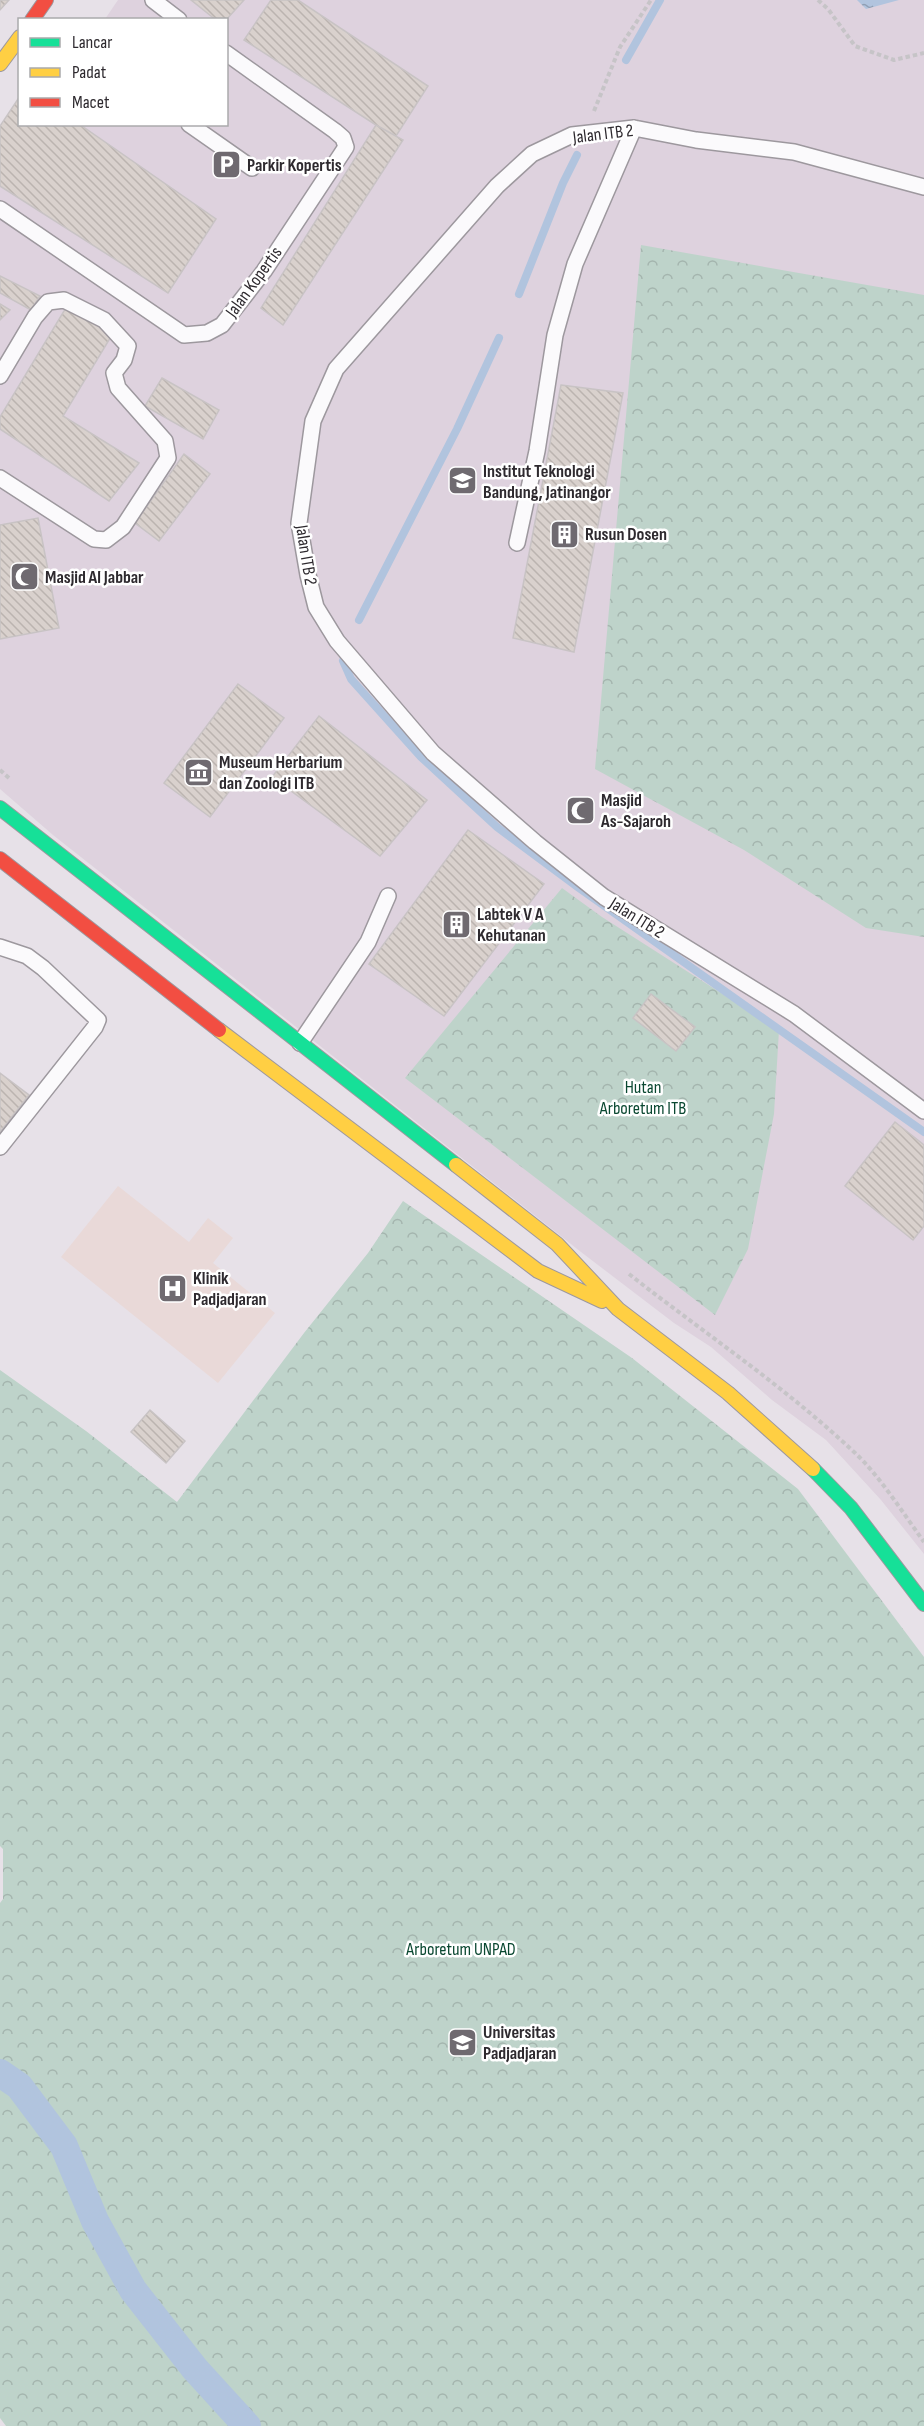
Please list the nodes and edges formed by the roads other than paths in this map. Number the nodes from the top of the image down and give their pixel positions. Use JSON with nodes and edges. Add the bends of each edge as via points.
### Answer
{"nodes":[{"id":1,"x":46,"y":0,"type":"edge"},
{"id":2,"x":153,"y":0,"type":"edge"},
{"id":3,"x":33,"y":18,"type":"edge"},
{"id":4,"x":176,"y":18,"type":"edge"},
{"id":5,"x":18,"y":40,"type":"edge"},
{"id":6,"x":228,"y":54,"type":"edge"},
{"id":7,"x":0,"y":64,"type":"edge"},
{"id":8,"x":192,"y":126,"type":"edge"},
{"id":9,"x":634,"y":128,"type":"junction"},
{"id":10,"x":252,"y":168,"type":"dead end"},
{"id":11,"x":924,"y":187,"type":"edge"},
{"id":12,"x":0,"y":209,"type":"edge"},
{"id":13,"x":0,"y":376,"type":"edge"},
{"id":14,"x":0,"y":478,"type":"edge"},
{"id":15,"x":517,"y":543,"type":"dead end"},
{"id":16,"x":0,"y":808,"type":"edge"},
{"id":17,"x":0,"y":859,"type":"edge"},
{"id":18,"x":388,"y":896,"type":"dead end"},
{"id":19,"x":0,"y":947,"type":"edge"},
{"id":20,"x":300,"y":1043,"type":"junction"},
{"id":21,"x":924,"y":1110,"type":"edge"},
{"id":22,"x":0,"y":1147,"type":"edge"},
{"id":23,"x":618,"y":1309,"type":"junction"},
{"id":24,"x":924,"y":1604,"type":"edge"}],
"edges":[{"from":1,"to":3,"type":"main road"},
{"from":2,"to":4,"type":"lane"},
{"from":5,"to":7,"type":"main road"},
{"from":6,"to":12,"type":"lane","name":"Jalan Kopertis","via":[[344,138],[346,147],[264,271],[222,325],[207,333],[184,335]]},
{"from":8,"to":10,"type":"lane"},
{"from":9,"to":11,"type":"lane","name":"Jalan ITB 2","via":[[794,152]]},
{"from":9,"to":15,"type":"lane","via":[[575,264],[555,335],[537,451]]},
{"from":9,"to":21,"type":"lane","name":"Jalan ITB 2","via":[[572,135],[532,154],[496,186],[336,369],[313,421],[299,523],[316,607],[337,641],[433,753],[535,842],[604,897],[794,1014]]},
{"from":13,"to":14,"type":"lane","via":[[35,317],[48,302],[64,300],[104,320],[128,346],[114,373],[118,388],[165,441],[168,458],[123,526],[106,540],[94,539]]},
{"from":16,"to":20,"type":"main road"},
{"from":17,"to":23,"type":"main road","via":[[538,1271]]},
{"from":18,"to":20,"type":"lane","via":[[368,942]]},
{"from":19,"to":22,"type":"lane","via":[[27,956],[98,1020]]},
{"from":20,"to":23,"type":"main road","via":[[557,1244]]},
{"from":23,"to":24,"type":"main road","via":[[728,1393],[801,1457],[851,1508]]}]}
